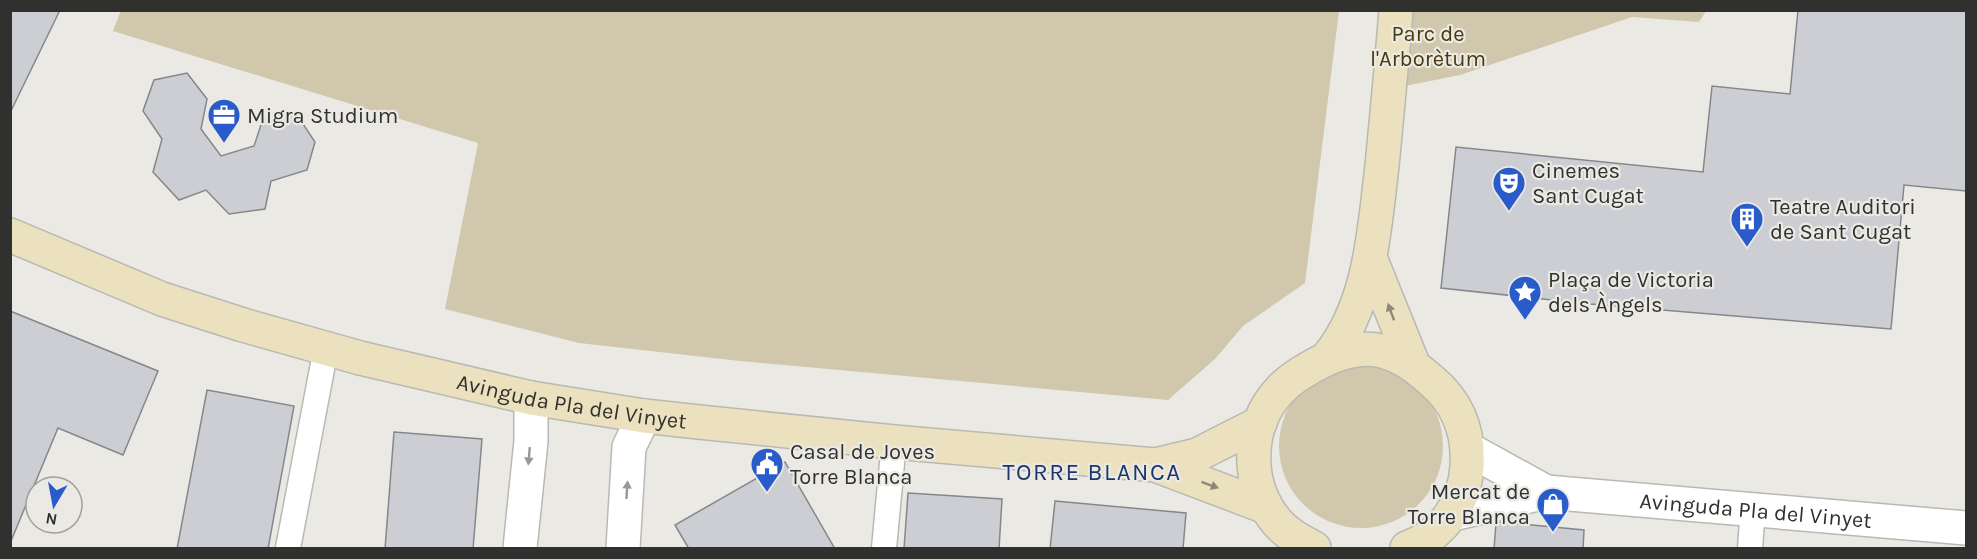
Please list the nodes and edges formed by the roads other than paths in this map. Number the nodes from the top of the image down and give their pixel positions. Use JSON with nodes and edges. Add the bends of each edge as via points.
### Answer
{"nodes":[{"id":1,"x":1396,"y":10,"type":"edge"},
{"id":2,"x":10,"y":235,"type":"edge"},
{"id":3,"x":1371,"y":260,"type":"junction"},
{"id":4,"x":326,"y":348,"type":"junction"},
{"id":5,"x":1328,"y":357,"type":"junction"},
{"id":6,"x":1413,"y":364,"type":"junction"},
{"id":7,"x":531,"y":398,"type":"junction"},
{"id":8,"x":644,"y":416,"type":"junction"},
{"id":9,"x":1260,"y":423,"type":"junction"},
{"id":10,"x":894,"y":442,"type":"junction"},
{"id":11,"x":1468,"y":449,"type":"junction"},
{"id":12,"x":1155,"y":465,"type":"junction"},
{"id":13,"x":1546,"y":492,"type":"junction"},
{"id":14,"x":1266,"y":507,"type":"junction"},
{"id":15,"x":1753,"y":509,"type":"junction"},
{"id":16,"x":1453,"y":514,"type":"junction"},
{"id":17,"x":1966,"y":528,"type":"edge"},
{"id":18,"x":288,"y":549,"type":"edge"},
{"id":19,"x":520,"y":549,"type":"edge"},
{"id":20,"x":623,"y":549,"type":"edge"},
{"id":21,"x":884,"y":549,"type":"edge"},
{"id":22,"x":1314,"y":549,"type":"edge"},
{"id":23,"x":1407,"y":549,"type":"edge"},
{"id":24,"x":1750,"y":549,"type":"edge"}],
"edges":[{"from":1,"to":3,"type":"main road"},
{"from":2,"to":4,"type":"main road","name":"Avinguda Pla del Vinyet","via":[[162,299]]},
{"from":3,"to":5,"type":"main road","via":[[1340,343]]},
{"from":6,"to":3,"type":"main road","one_way":true},
{"from":4,"to":7,"type":"main road","name":"Avinguda Pla del Vinyet"},
{"from":4,"to":18,"type":"street"},
{"from":5,"to":6,"type":"main road","via":[[1368,349]]},
{"from":5,"to":9,"type":"main road","via":[[1280,389]]},
{"from":6,"to":11,"type":"main road","via":[[1455,406]]},
{"from":7,"to":8,"type":"main road","name":"Avinguda Pla del Vinyet"},
{"from":7,"to":19,"type":"street","one_way":true,"via":[[531,441]]},
{"from":8,"to":10,"type":"main road","name":"Avinguda Pla del Vinyet"},
{"from":20,"to":8,"type":"street","one_way":true,"via":[[629,447]]},
{"from":9,"to":12,"type":"main road","name":"Avinguda Pla del Vinyet","via":[[1197,455]]},
{"from":9,"to":14,"type":"main road","via":[[1253,446],[1254,475]]},
{"from":10,"to":12,"type":"main road","name":"Avinguda Pla del Vinyet"},
{"from":10,"to":21,"type":"street"},
{"from":11,"to":13,"type":"street","name":"Avinguda Pla del Vinyet"},
{"from":11,"to":16,"type":"main road","via":[[1462,496]]},
{"from":12,"to":14,"type":"main road","name":"Avinguda Pla del Vinyet","one_way":true},
{"from":13,"to":15,"type":"street","name":"Avinguda Pla del Vinyet"},
{"from":13,"to":16,"type":"street","name":"Avinguda Pla del Vinyet"},
{"from":14,"to":22,"type":"main road","via":[[1279,524]]},
{"from":15,"to":17,"type":"street","name":"Avinguda Pla del Vinyet"},
{"from":15,"to":24,"type":"street"},
{"from":16,"to":23,"type":"main road","via":[[1435,532]]}]}
